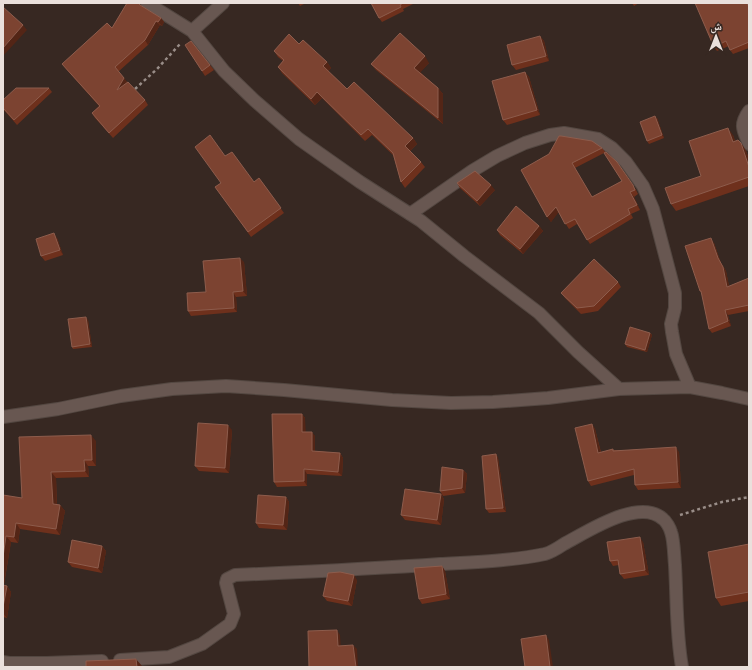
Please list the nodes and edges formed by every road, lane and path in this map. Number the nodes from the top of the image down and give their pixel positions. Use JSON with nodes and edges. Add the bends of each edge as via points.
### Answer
{"nodes":[{"id":1,"x":147,"y":3,"type":"edge"},
{"id":2,"x":223,"y":3,"type":"edge"},
{"id":3,"x":192,"y":31,"type":"junction"},
{"id":4,"x":135,"y":89,"type":"edge"},
{"id":5,"x":749,"y":111,"type":"edge"},
{"id":6,"x":749,"y":144,"type":"edge"},
{"id":7,"x":410,"y":214,"type":"junction"},
{"id":8,"x":690,"y":387,"type":"junction"},
{"id":9,"x":619,"y":390,"type":"junction"},
{"id":10,"x":749,"y":398,"type":"edge"},
{"id":11,"x":3,"y":417,"type":"edge"},
{"id":12,"x":749,"y":497,"type":"edge"},
{"id":13,"x":664,"y":519,"type":"junction"},
{"id":14,"x":3,"y":662,"type":"edge"},
{"id":15,"x":682,"y":667,"type":"edge"}],
"edges":[{"from":1,"to":3,"type":"street"},
{"from":2,"to":3,"type":"street"},
{"from":3,"to":4,"type":"path"},
{"from":3,"to":7,"type":"street","via":[[229,76],[299,139]]},
{"from":5,"to":6,"type":"street","via":[[744,118],[743,130]]},
{"from":7,"to":8,"type":"street","via":[[472,171],[525,143],[564,133],[598,139],[626,162],[643,186],[653,208],[675,293],[671,324],[676,354]]},
{"from":7,"to":9,"type":"street","via":[[539,313]]},
{"from":8,"to":9,"type":"street"},
{"from":8,"to":10,"type":"street"},
{"from":9,"to":11,"type":"street","via":[[532,399],[451,403],[226,386],[121,396]]},
{"from":12,"to":13,"type":"path"},
{"from":13,"to":14,"type":"street","via":[[650,512],[627,514],[612,519],[547,554],[512,559],[374,569],[235,575],[227,579],[226,583],[234,614],[230,624],[202,644],[169,657],[46,663]]},
{"from":13,"to":15,"type":"street","via":[[671,532],[674,547],[678,646]]}]}
